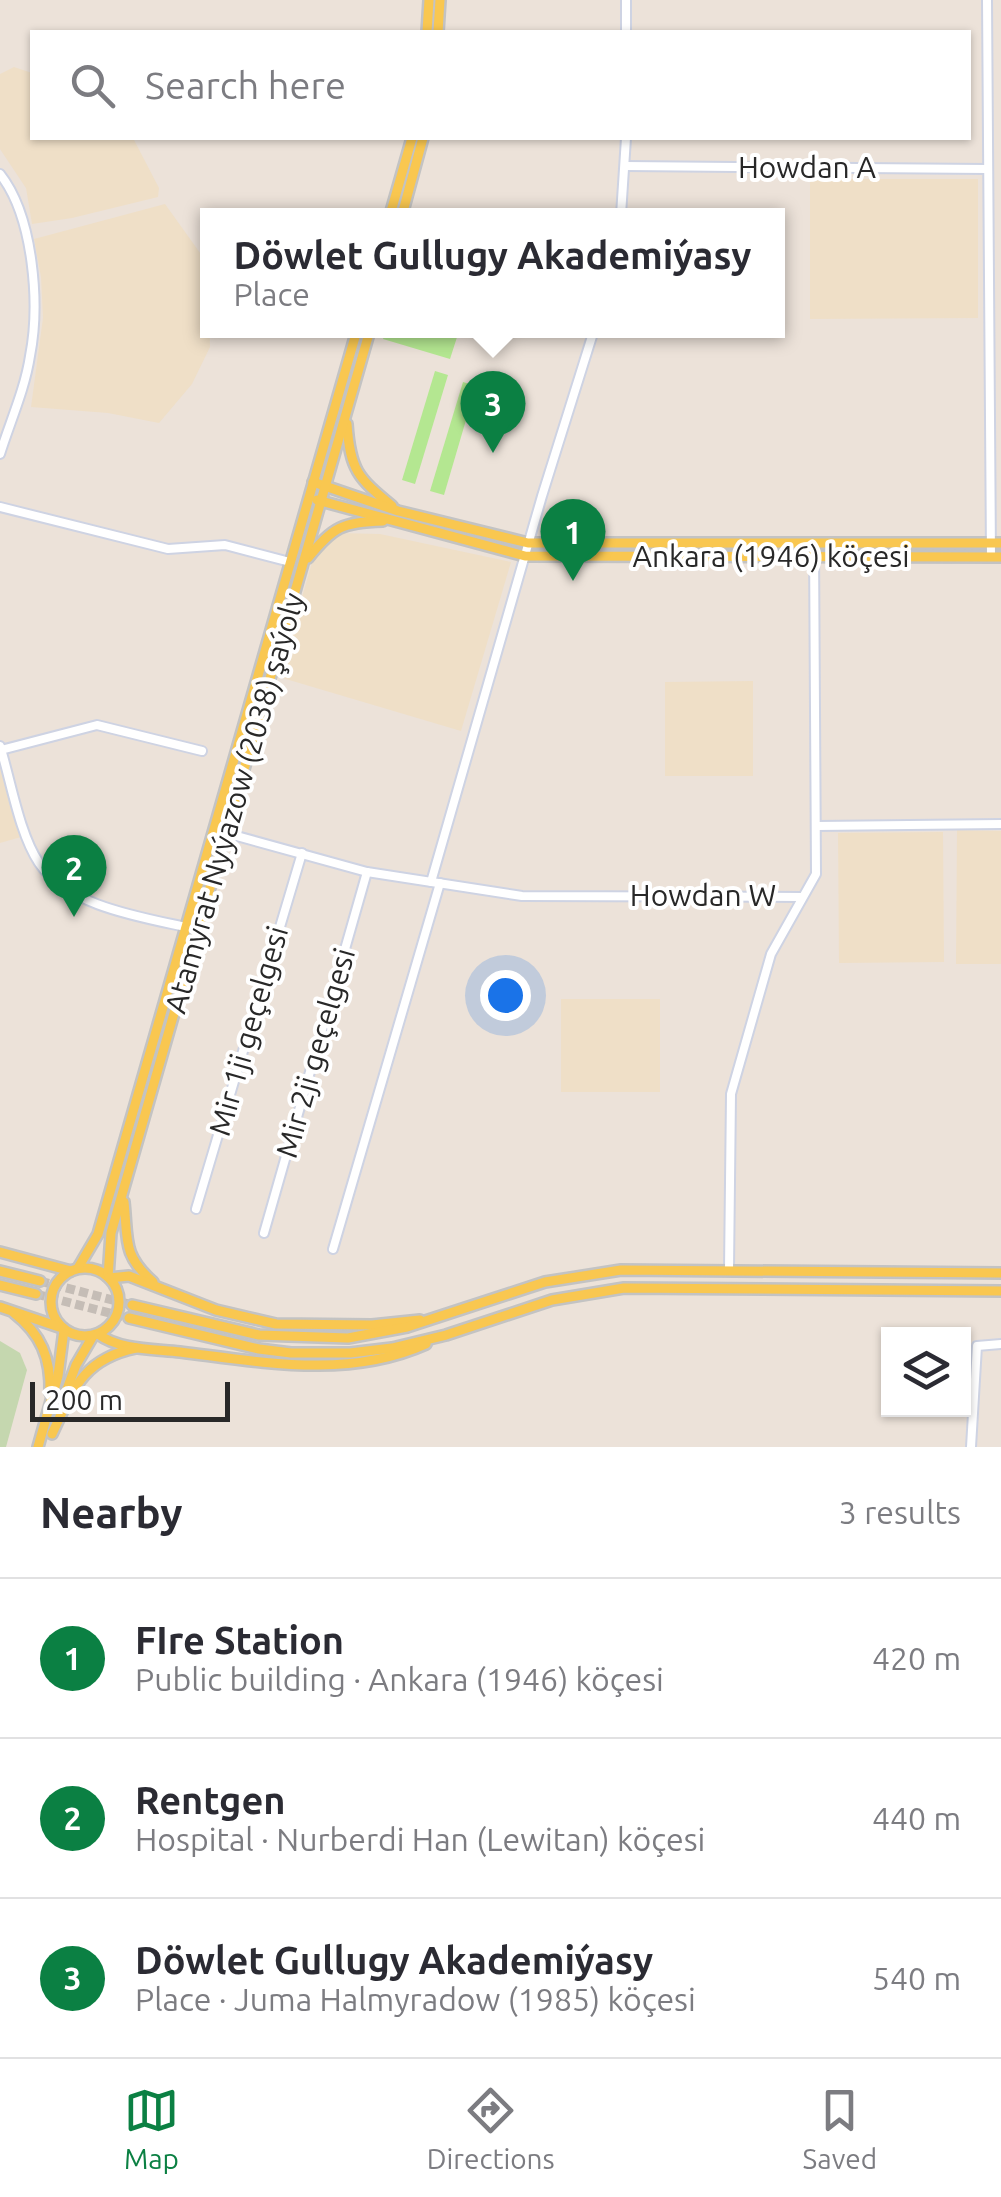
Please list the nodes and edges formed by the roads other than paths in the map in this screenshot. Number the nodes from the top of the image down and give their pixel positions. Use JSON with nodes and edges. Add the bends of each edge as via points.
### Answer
{"nodes":[{"id":1,"x":429,"y":0,"type":"edge"},
{"id":2,"x":440,"y":0,"type":"edge"},
{"id":3,"x":626,"y":0,"type":"edge"},
{"id":4,"x":987,"y":0,"type":"edge"},
{"id":5,"x":427,"y":30,"type":"edge"},
{"id":6,"x":438,"y":30,"type":"edge"},
{"id":7,"x":626,"y":30,"type":"edge"},
{"id":8,"x":411,"y":140,"type":"edge"},
{"id":9,"x":422,"y":140,"type":"edge"},
{"id":10,"x":626,"y":140,"type":"edge"},
{"id":11,"x":625,"y":166,"type":"junction"},
{"id":12,"x":988,"y":169,"type":"junction"},
{"id":13,"x":0,"y":174,"type":"edge"},
{"id":14,"x":392,"y":208,"type":"edge"},
{"id":15,"x":404,"y":208,"type":"edge"},
{"id":16,"x":622,"y":208,"type":"edge"},
{"id":17,"x":355,"y":338,"type":"edge"},
{"id":18,"x":368,"y":338,"type":"edge"},
{"id":19,"x":592,"y":338,"type":"edge"},
{"id":20,"x":346,"y":416,"type":"junction"},
{"id":21,"x":0,"y":454,"type":"edge"},
{"id":22,"x":314,"y":482,"type":"junction"},
{"id":23,"x":326,"y":486,"type":"junction"},
{"id":24,"x":309,"y":498,"type":"junction"},
{"id":25,"x":322,"y":501,"type":"junction"},
{"id":26,"x":0,"y":507,"type":"edge"},
{"id":27,"x":397,"y":516,"type":"junction"},
{"id":28,"x":528,"y":543,"type":"junction"},
{"id":29,"x":996,"y":543,"type":"edge"},
{"id":30,"x":814,"y":544,"type":"junction"},
{"id":31,"x":525,"y":556,"type":"junction"},
{"id":32,"x":996,"y":556,"type":"edge"},
{"id":33,"x":813,"y":558,"type":"junction"},
{"id":34,"x":290,"y":562,"type":"junction"},
{"id":35,"x":303,"y":564,"type":"junction"},
{"id":36,"x":1,"y":748,"type":"edge"},
{"id":37,"x":202,"y":751,"type":"dead end"},
{"id":38,"x":1001,"y":824,"type":"edge"},
{"id":39,"x":817,"y":826,"type":"junction"},
{"id":40,"x":220,"y":831,"type":"junction"},
{"id":41,"x":302,"y":853,"type":"junction"},
{"id":42,"x":367,"y":872,"type":"junction"},
{"id":43,"x":435,"y":882,"type":"junction"},
{"id":44,"x":802,"y":897,"type":"junction"},
{"id":45,"x":188,"y":927,"type":"junction"},
{"id":46,"x":200,"y":930,"type":"junction"},
{"id":47,"x":124,"y":1194,"type":"junction"},
{"id":48,"x":196,"y":1209,"type":"dead end"},
{"id":49,"x":264,"y":1233,"type":"dead end"},
{"id":50,"x":333,"y":1250,"type":"dead end"},
{"id":51,"x":0,"y":1252,"type":"edge"},
{"id":52,"x":730,"y":1268,"type":"junction"},
{"id":53,"x":75,"y":1269,"type":"junction"},
{"id":54,"x":0,"y":1271,"type":"edge"},
{"id":55,"x":1001,"y":1273,"type":"edge"},
{"id":56,"x":109,"y":1278,"type":"junction"},
{"id":57,"x":40,"y":1281,"type":"tunnel mouth"},
{"id":58,"x":0,"y":1285,"type":"edge"},
{"id":59,"x":159,"y":1287,"type":"junction"},
{"id":60,"x":1001,"y":1291,"type":"edge"},
{"id":61,"x":36,"y":1294,"type":"tunnel mouth"},
{"id":62,"x":132,"y":1305,"type":"tunnel mouth"},
{"id":63,"x":0,"y":1307,"type":"edge"},
{"id":64,"x":14,"y":1313,"type":"junction"},
{"id":65,"x":129,"y":1318,"type":"tunnel mouth"},
{"id":66,"x":432,"y":1320,"type":"junction"},
{"id":67,"x":62,"y":1328,"type":"junction"},
{"id":68,"x":96,"y":1335,"type":"junction"},
{"id":69,"x":446,"y":1335,"type":"junction"},
{"id":70,"x":1001,"y":1344,"type":"edge"},
{"id":71,"x":138,"y":1348,"type":"junction"},
{"id":72,"x":49,"y":1409,"type":"junction"},
{"id":73,"x":52,"y":1434,"type":"junction"},
{"id":74,"x":38,"y":1447,"type":"edge"},
{"id":75,"x":49,"y":1447,"type":"edge"},
{"id":76,"x":970,"y":1447,"type":"edge"}],
"edges":[{"from":1,"to":5,"type":"main road"},
{"from":2,"to":6,"type":"main road"},
{"from":3,"to":7,"type":"street"},
{"from":4,"to":12,"type":"street"},
{"from":8,"to":14,"type":"main road"},
{"from":9,"to":15,"type":"main road"},
{"from":10,"to":11,"type":"street"},
{"from":11,"to":12,"type":"street","name":"Howdan A"},
{"from":11,"to":16,"type":"street"},
{"from":12,"to":29,"type":"street"},
{"from":13,"to":21,"type":"street","via":[[28,237],[34,322],[30,359]]},
{"from":17,"to":22,"type":"main road","name":"Atamyrat Nyýazow (2038) şaýoly"},
{"from":18,"to":20,"type":"main road","name":"Atamyrat Nyýazow (2038) şaýoly"},
{"from":19,"to":28,"type":"street"},
{"from":20,"to":23,"type":"main road","name":"Atamyrat Nyýazow (2038) şaýoly"},
{"from":20,"to":27,"type":"main road","via":[[354,470]]},
{"from":22,"to":23,"type":"main road","name":"Ankara (1946) köçesi"},
{"from":22,"to":24,"type":"main road","name":"Atamyrat Nyýazow (2038) şaýoly"},
{"from":23,"to":25,"type":"main road","name":"Atamyrat Nyýazow (2038) şaýoly"},
{"from":23,"to":27,"type":"main road","name":"Ankara (1946) köçesi"},
{"from":24,"to":25,"type":"main road","name":"Ankara (1946) köçesi"},
{"from":24,"to":34,"type":"main road","name":"Atamyrat Nyýazow (2038) şaýoly"},
{"from":25,"to":27,"type":"main road","name":"Ankara (1946) köçesi"},
{"from":25,"to":35,"type":"main road","name":"Atamyrat Nyýazow (2038) şaýoly"},
{"from":26,"to":34,"type":"street","via":[[168,549],[225,545]]},
{"from":27,"to":28,"type":"main road","name":"Ankara (1946) köçesi"},
{"from":27,"to":31,"type":"main road","name":"Ankara (1946) köçesi"},
{"from":27,"to":35,"type":"main road","via":[[333,529]]},
{"from":28,"to":30,"type":"main road","name":"Ankara (1946) köçesi"},
{"from":28,"to":31,"type":"street"},
{"from":29,"to":30,"type":"main road","name":"Ankara (1946) köçesi"},
{"from":29,"to":32,"type":"street"},
{"from":30,"to":33,"type":"street"},
{"from":31,"to":33,"type":"main road","name":"Ankara (1946) köçesi"},
{"from":31,"to":43,"type":"street"},
{"from":32,"to":33,"type":"main road","name":"Ankara (1946) köçesi"},
{"from":33,"to":39,"type":"street"},
{"from":34,"to":40,"type":"main road","name":"Atamyrat Nyýazow (2038) şaýoly"},
{"from":35,"to":40,"type":"main road","name":"Atamyrat Nyýazow (2038) şaýoly"},
{"from":36,"to":37,"type":"street","via":[[97,725]]},
{"from":36,"to":45,"type":"street","via":[[33,852],[53,878],[94,902]]},
{"from":38,"to":39,"type":"street"},
{"from":39,"to":44,"type":"street","via":[[816,874]]},
{"from":40,"to":41,"type":"street","name":"Howdan W"},
{"from":40,"to":45,"type":"main road","name":"Atamyrat Nyýazow (2038) şaýoly"},
{"from":40,"to":46,"type":"main road","name":"Atamyrat Nyýazow (2038) şaýoly"},
{"from":41,"to":42,"type":"street","name":"Howdan W"},
{"from":41,"to":48,"type":"street","name":"Mir 1ji geçelgesi"},
{"from":42,"to":43,"type":"street","name":"Howdan W"},
{"from":42,"to":49,"type":"street","name":"Mir 2ji geçelgesi"},
{"from":43,"to":44,"type":"street","name":"Howdan W","via":[[522,896]]},
{"from":43,"to":50,"type":"street"},
{"from":44,"to":52,"type":"street","name":"Howdan W","via":[[771,954],[731,1094]]},
{"from":45,"to":46,"type":"street"},
{"from":45,"to":53,"type":"main road","name":"Atamyrat Nyýazow (2038) şaýoly","via":[[98,1234]]},
{"from":46,"to":47,"type":"main road","name":"Atamyrat Nyýazow (2038) şaýoly"},
{"from":47,"to":56,"type":"main road","name":"Atamyrat Nyýazow (2038) şaýoly","via":[[111,1233]]},
{"from":47,"to":59,"type":"main road","via":[[129,1253]]},
{"from":51,"to":53,"type":"main road"},
{"from":52,"to":55,"type":"main road"},
{"from":52,"to":66,"type":"main road","via":[[575,1276]]},
{"from":53,"to":56,"type":"main road","via":[[95,1269]]},
{"from":53,"to":67,"type":"main road","via":[[52,1294]]},
{"from":54,"to":57,"type":"main road"},
{"from":56,"to":59,"type":"main road","via":[[129,1276]]},
{"from":56,"to":68,"type":"main road","via":[[118,1309]]},
{"from":58,"to":61,"type":"main road"},
{"from":59,"to":66,"type":"main road","via":[[276,1324]]},
{"from":60,"to":69,"type":"main road","via":[[624,1288],[552,1300]]},
{"from":62,"to":66,"type":"main road","via":[[292,1338],[374,1335]]},
{"from":63,"to":64,"type":"main road"},
{"from":64,"to":67,"type":"main road"},
{"from":64,"to":72,"type":"main road","via":[[42,1344]]},
{"from":65,"to":69,"type":"main road","via":[[291,1353],[350,1353]]},
{"from":67,"to":68,"type":"main road"},
{"from":67,"to":72,"type":"main road"},
{"from":68,"to":71,"type":"main road"},
{"from":68,"to":73,"type":"main road","via":[[76,1364]]},
{"from":69,"to":71,"type":"main road","via":[[405,1354],[331,1365]]},
{"from":70,"to":76,"type":"street","via":[[977,1346]]},
{"from":71,"to":73,"type":"main road","via":[[108,1356],[84,1374]]},
{"from":72,"to":74,"type":"main road"},
{"from":73,"to":75,"type":"main road"}]}
